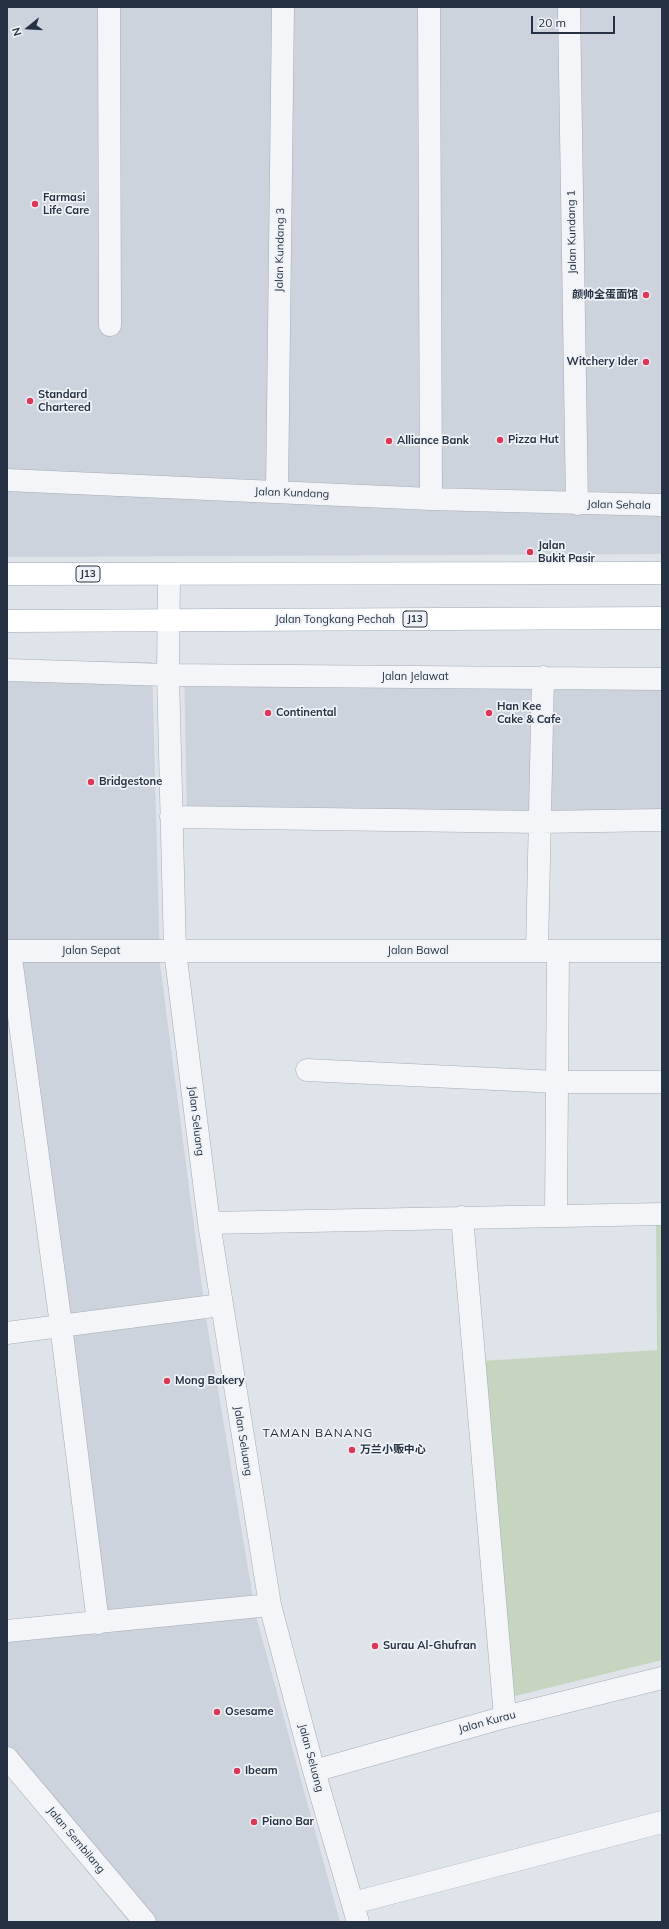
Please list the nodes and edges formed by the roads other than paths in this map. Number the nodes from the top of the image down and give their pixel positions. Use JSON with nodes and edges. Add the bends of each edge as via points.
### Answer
{"nodes":[{"id":1,"x":109,"y":7,"type":"edge"},
{"id":2,"x":283,"y":7,"type":"edge"},
{"id":3,"x":429,"y":7,"type":"edge"},
{"id":4,"x":569,"y":7,"type":"edge"},
{"id":5,"x":110,"y":325,"type":"dead end"},
{"id":6,"x":7,"y":480,"type":"edge"},
{"id":7,"x":277,"y":492,"type":"junction"},
{"id":8,"x":431,"y":499,"type":"junction"},
{"id":9,"x":577,"y":504,"type":"junction"},
{"id":10,"x":662,"y":505,"type":"edge"},
{"id":11,"x":662,"y":573,"type":"edge"},
{"id":12,"x":7,"y":574,"type":"edge"},
{"id":13,"x":169,"y":574,"type":"junction"},
{"id":14,"x":662,"y":618,"type":"edge"},
{"id":15,"x":168,"y":620,"type":"junction"},
{"id":16,"x":7,"y":621,"type":"edge"},
{"id":17,"x":7,"y":670,"type":"edge"},
{"id":18,"x":168,"y":675,"type":"junction"},
{"id":19,"x":543,"y":677,"type":"junction"},
{"id":20,"x":662,"y":679,"type":"edge"},
{"id":21,"x":171,"y":817,"type":"junction"},
{"id":22,"x":662,"y":820,"type":"edge"},
{"id":23,"x":540,"y":822,"type":"junction"},
{"id":24,"x":662,"y":950,"type":"edge"},
{"id":25,"x":9,"y":951,"type":"edge"},
{"id":26,"x":175,"y":951,"type":"junction"},
{"id":27,"x":548,"y":951,"type":"junction"},
{"id":28,"x":307,"y":1070,"type":"dead end"},
{"id":29,"x":557,"y":1082,"type":"junction"},
{"id":30,"x":662,"y":1082,"type":"edge"},
{"id":31,"x":662,"y":1214,"type":"edge"},
{"id":32,"x":556,"y":1216,"type":"junction"},
{"id":33,"x":462,"y":1217,"type":"junction"},
{"id":34,"x":209,"y":1223,"type":"junction"},
{"id":35,"x":221,"y":1306,"type":"junction"},
{"id":36,"x":61,"y":1325,"type":"junction"},
{"id":37,"x":7,"y":1333,"type":"edge"},
{"id":38,"x":270,"y":1605,"type":"junction"},
{"id":39,"x":98,"y":1623,"type":"junction"},
{"id":40,"x":7,"y":1631,"type":"edge"},
{"id":41,"x":662,"y":1678,"type":"edge"},
{"id":42,"x":505,"y":1717,"type":"junction"},
{"id":43,"x":7,"y":1758,"type":"edge"},
{"id":44,"x":314,"y":1771,"type":"junction"},
{"id":45,"x":662,"y":1822,"type":"edge"},
{"id":46,"x":355,"y":1913,"type":"edge"},
{"id":47,"x":145,"y":1922,"type":"edge"}],
"edges":[{"from":1,"to":5,"type":"street"},
{"from":2,"to":7,"type":"street","name":"Jalan Kundang 3"},
{"from":3,"to":8,"type":"street"},
{"from":4,"to":9,"type":"street","name":"Jalan Kundang 1"},
{"from":6,"to":7,"type":"street","name":"Jalan Kundang"},
{"from":7,"to":8,"type":"street","name":"Jalan Kundang"},
{"from":8,"to":9,"type":"street","name":"Jalan Kundang"},
{"from":9,"to":10,"type":"street","name":"Jalan Sehala"},
{"from":11,"to":13,"type":"main road","number":"J13"},
{"from":12,"to":13,"type":"main road","number":"J13"},
{"from":13,"to":15,"type":"street","name":"Jalan Seluang"},
{"from":14,"to":15,"type":"main road","name":"Jalan Tongkang Pechah","number":"J13"},
{"from":15,"to":16,"type":"main road","name":"Jalan Tongkang Pechah","number":"J13"},
{"from":15,"to":18,"type":"street","name":"Jalan Seluang"},
{"from":17,"to":18,"type":"street","name":"Jalan Jelawat"},
{"from":18,"to":19,"type":"street","name":"Jalan Jelawat"},
{"from":18,"to":21,"type":"street","name":"Jalan Seluang"},
{"from":19,"to":20,"type":"street","name":"Jalan Jelawat"},
{"from":19,"to":23,"type":"street"},
{"from":21,"to":23,"type":"street"},
{"from":21,"to":26,"type":"street","name":"Jalan Seluang"},
{"from":22,"to":23,"type":"street"},
{"from":23,"to":27,"type":"street"},
{"from":24,"to":27,"type":"street","name":"Jalan Bawal"},
{"from":25,"to":26,"type":"street","name":"Jalan Sepat"},
{"from":25,"to":36,"type":"street"},
{"from":26,"to":27,"type":"street","name":"Jalan Bawal"},
{"from":26,"to":34,"type":"street","name":"Jalan Seluang"},
{"from":27,"to":29,"type":"street"},
{"from":28,"to":29,"type":"street"},
{"from":29,"to":30,"type":"street"},
{"from":29,"to":32,"type":"street"},
{"from":31,"to":32,"type":"street"},
{"from":32,"to":33,"type":"street"},
{"from":33,"to":34,"type":"street"},
{"from":33,"to":42,"type":"street"},
{"from":34,"to":35,"type":"street","name":"Jalan Seluang"},
{"from":35,"to":36,"type":"street"},
{"from":35,"to":38,"type":"street","name":"Jalan Seluang"},
{"from":36,"to":37,"type":"street"},
{"from":36,"to":39,"type":"street"},
{"from":38,"to":39,"type":"street"},
{"from":38,"to":44,"type":"street","name":"Jalan Seluang"},
{"from":39,"to":40,"type":"street"},
{"from":41,"to":42,"type":"street","name":"Jalan Kurau"},
{"from":42,"to":44,"type":"street","name":"Jalan Kurau"},
{"from":43,"to":47,"type":"street","name":"Jalan Sembilang"},
{"from":44,"to":46,"type":"street","name":"Jalan Seluang"},
{"from":45,"to":46,"type":"street"}]}
